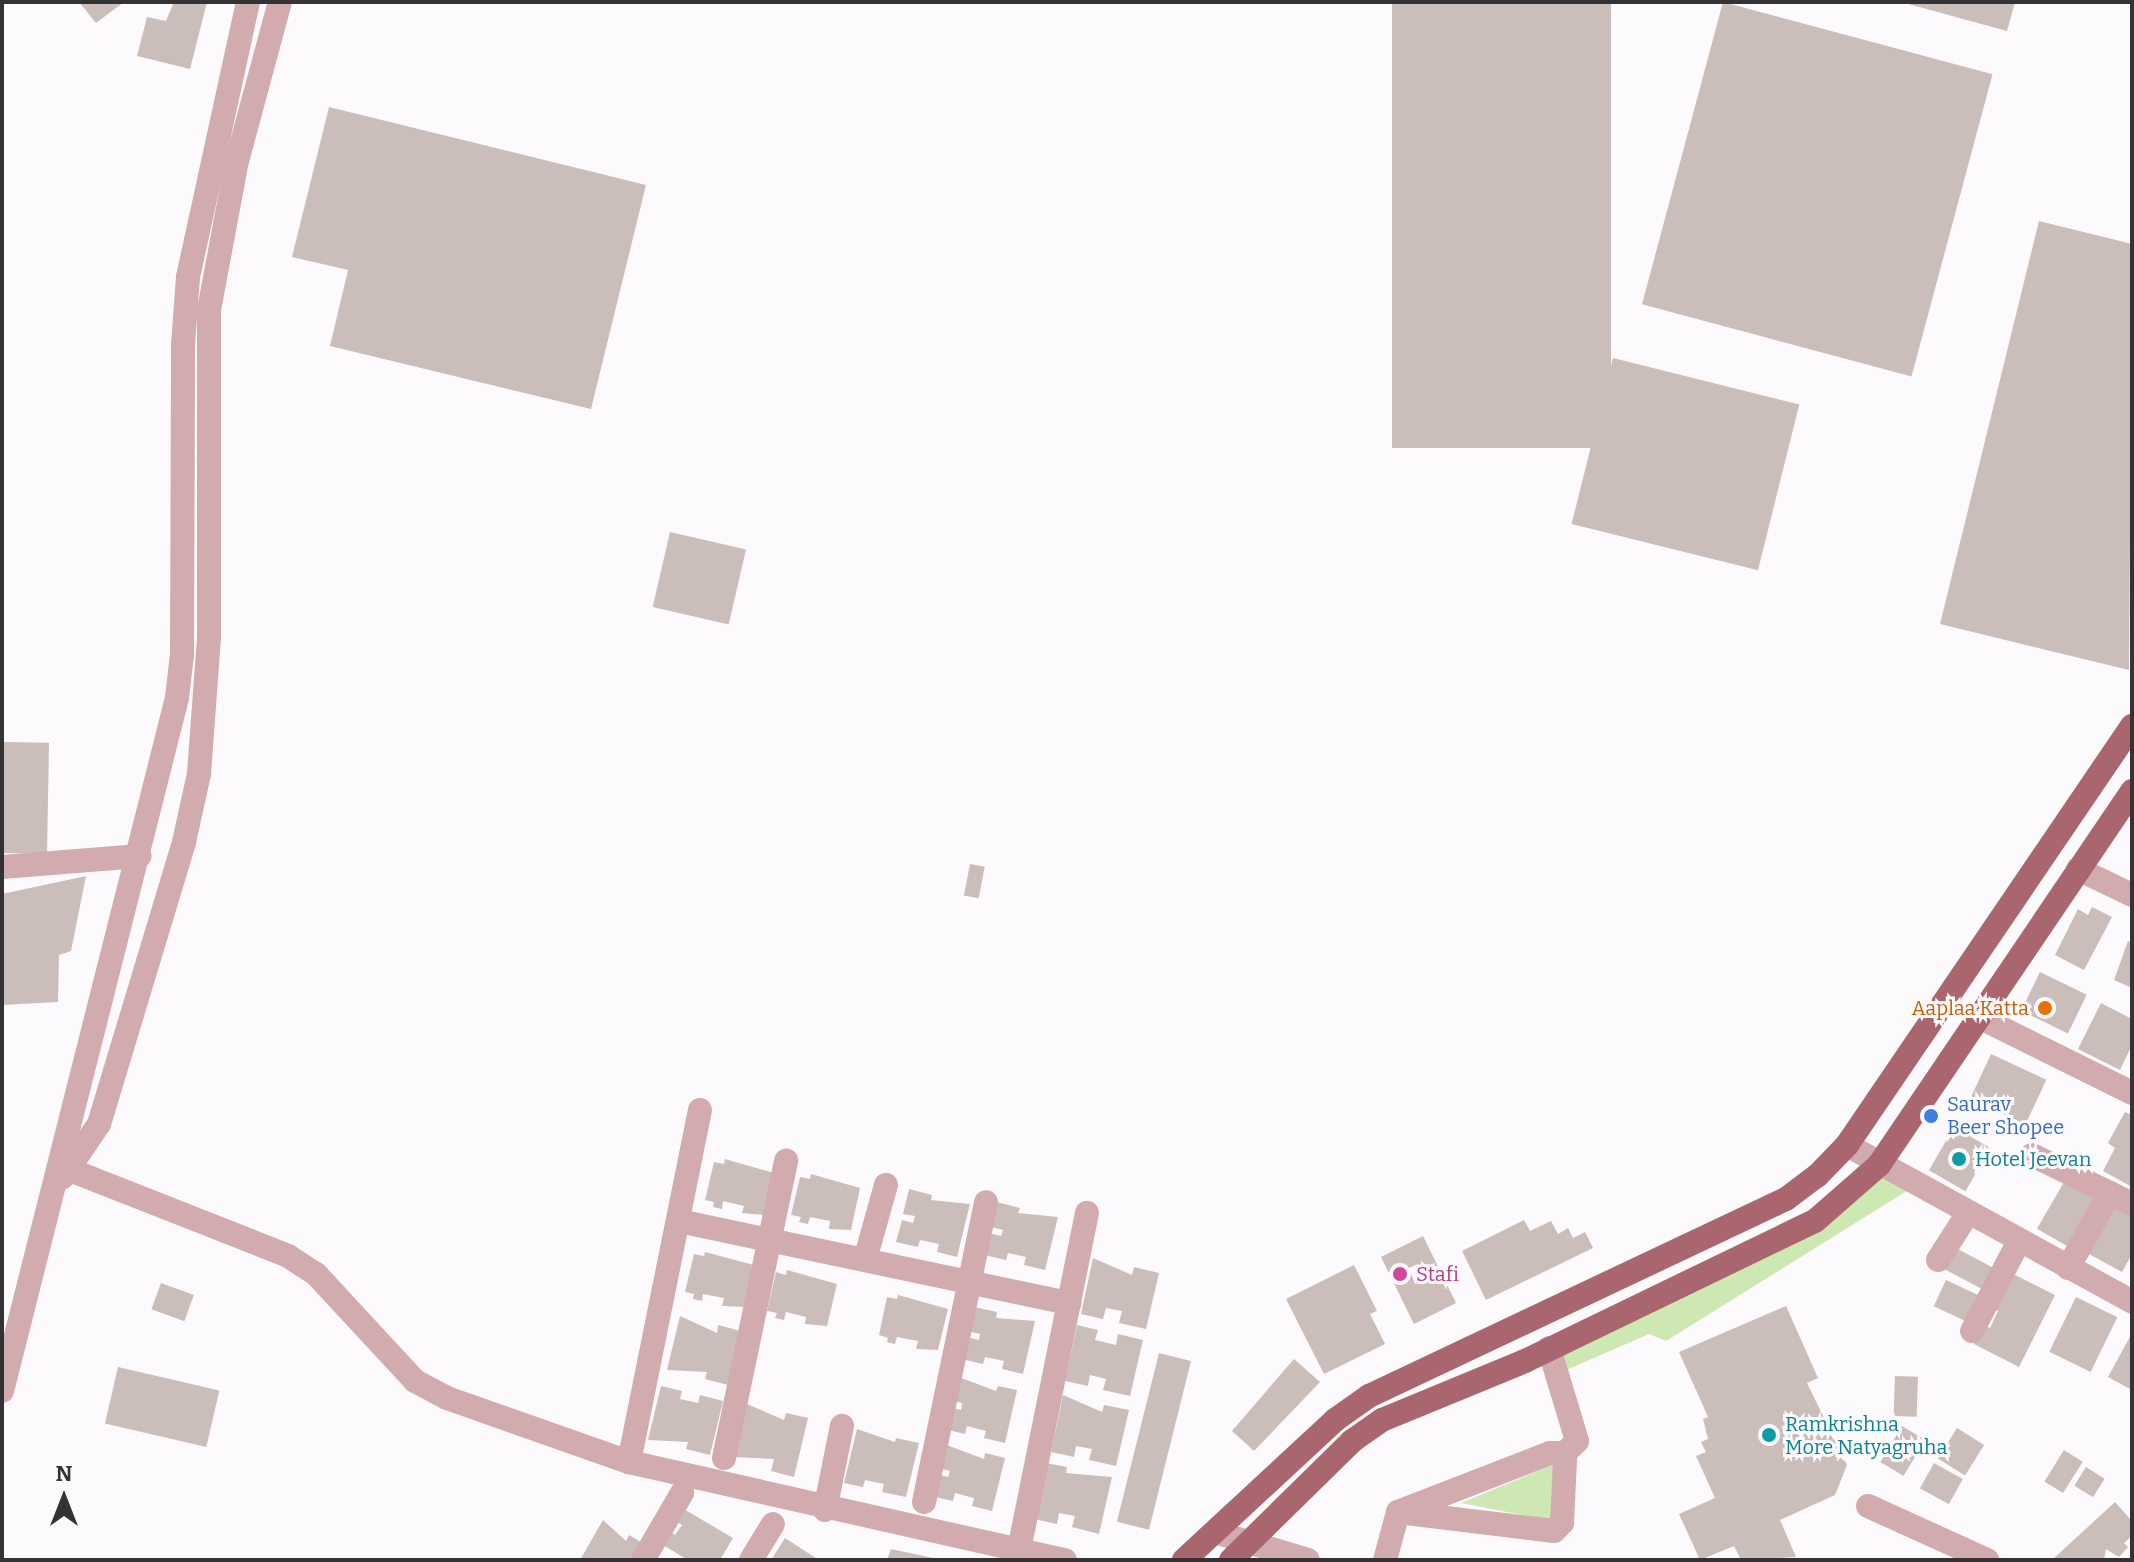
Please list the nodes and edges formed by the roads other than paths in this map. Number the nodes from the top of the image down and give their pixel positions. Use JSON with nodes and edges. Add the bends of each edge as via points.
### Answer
{"nodes":[{"id":1,"x":248,"y":2,"type":"edge"},
{"id":2,"x":280,"y":2,"type":"edge"},
{"id":3,"x":2132,"y":726,"type":"edge"},
{"id":4,"x":2132,"y":791,"type":"edge"},
{"id":5,"x":140,"y":856,"type":"junction"},
{"id":6,"x":2,"y":867,"type":"edge"},
{"id":7,"x":2078,"y":869,"type":"junction"},
{"id":8,"x":2132,"y":895,"type":"edge"},
{"id":9,"x":1979,"y":1017,"type":"junction"},
{"id":10,"x":2132,"y":1093,"type":"edge"},
{"id":11,"x":700,"y":1110,"type":"dead end"},
{"id":12,"x":1847,"y":1145,"type":"junction"},
{"id":13,"x":2032,"y":1155,"type":"dead end"},
{"id":14,"x":786,"y":1160,"type":"dead end"},
{"id":15,"x":1879,"y":1165,"type":"junction"},
{"id":16,"x":61,"y":1174,"type":"junction"},
{"id":17,"x":886,"y":1185,"type":"dead end"},
{"id":18,"x":2110,"y":1193,"type":"junction"},
{"id":19,"x":986,"y":1202,"type":"dead end"},
{"id":20,"x":2132,"y":1204,"type":"edge"},
{"id":21,"x":1087,"y":1213,"type":"dead end"},
{"id":22,"x":1968,"y":1213,"type":"junction"},
{"id":23,"x":679,"y":1221,"type":"junction"},
{"id":24,"x":771,"y":1241,"type":"junction"},
{"id":25,"x":2019,"y":1241,"type":"junction"},
{"id":26,"x":865,"y":1260,"type":"junction"},
{"id":27,"x":1938,"y":1260,"type":"dead end"},
{"id":28,"x":2068,"y":1268,"type":"junction"},
{"id":29,"x":971,"y":1283,"type":"junction"},
{"id":30,"x":2129,"y":1293,"type":"edge"},
{"id":31,"x":1069,"y":1303,"type":"junction"},
{"id":32,"x":1972,"y":1331,"type":"dead end"},
{"id":33,"x":1549,"y":1348,"type":"junction"},
{"id":34,"x":2,"y":1391,"type":"edge"},
{"id":35,"x":842,"y":1426,"type":"dead end"},
{"id":36,"x":1562,"y":1456,"type":"junction"},
{"id":37,"x":724,"y":1458,"type":"dead end"},
{"id":38,"x":629,"y":1462,"type":"junction"},
{"id":39,"x":682,"y":1493,"type":"dead end"},
{"id":40,"x":924,"y":1502,"type":"dead end"},
{"id":41,"x":1868,"y":1506,"type":"dead end"},
{"id":42,"x":825,"y":1510,"type":"junction"},
{"id":43,"x":1398,"y":1512,"type":"junction"},
{"id":44,"x":773,"y":1524,"type":"dead end"},
{"id":45,"x":1215,"y":1532,"type":"junction"},
{"id":46,"x":1250,"y":1542,"type":"junction"},
{"id":47,"x":1019,"y":1550,"type":"junction"},
{"id":48,"x":1951,"y":1552,"type":"edge"},
{"id":49,"x":1193,"y":1558,"type":"edge"},
{"id":50,"x":643,"y":1560,"type":"edge"},
{"id":51,"x":751,"y":1560,"type":"edge"},
{"id":52,"x":1065,"y":1560,"type":"edge"},
{"id":53,"x":1231,"y":1560,"type":"edge"},
{"id":54,"x":1308,"y":1560,"type":"edge"},
{"id":55,"x":1385,"y":1560,"type":"edge"},
{"id":56,"x":1987,"y":1560,"type":"edge"}],
"edges":[{"from":1,"to":5,"type":"street","via":[[188,277],[182,654],[177,698]]},
{"from":2,"to":16,"type":"street","via":[[237,161],[209,310],[209,638],[199,774],[169,897],[99,1124]]},
{"from":3,"to":12,"type":"main road"},
{"from":4,"to":7,"type":"main road"},
{"from":5,"to":6,"type":"street"},
{"from":5,"to":16,"type":"street"},
{"from":7,"to":8,"type":"street"},
{"from":7,"to":9,"type":"main road"},
{"from":9,"to":10,"type":"street"},
{"from":9,"to":15,"type":"main road"},
{"from":11,"to":23,"type":"street"},
{"from":12,"to":15,"type":"street"},
{"from":12,"to":45,"type":"main road","via":[[1786,1199],[1369,1396],[1335,1420]]},
{"from":13,"to":18,"type":"street"},
{"from":14,"to":24,"type":"street"},
{"from":15,"to":22,"type":"street"},
{"from":15,"to":33,"type":"main road","via":[[1804,1227]]},
{"from":16,"to":34,"type":"street"},
{"from":16,"to":38,"type":"street","via":[[288,1256],[324,1282],[415,1381],[447,1398]]},
{"from":17,"to":26,"type":"street"},
{"from":18,"to":20,"type":"street"},
{"from":18,"to":28,"type":"street"},
{"from":19,"to":29,"type":"street"},
{"from":21,"to":31,"type":"street"},
{"from":22,"to":25,"type":"street"},
{"from":22,"to":27,"type":"street"},
{"from":23,"to":24,"type":"street"},
{"from":23,"to":38,"type":"street"},
{"from":24,"to":26,"type":"street"},
{"from":24,"to":37,"type":"street"},
{"from":25,"to":28,"type":"street"},
{"from":25,"to":32,"type":"street"},
{"from":26,"to":29,"type":"street"},
{"from":28,"to":30,"type":"street"},
{"from":29,"to":31,"type":"street"},
{"from":29,"to":40,"type":"street"},
{"from":31,"to":47,"type":"street"},
{"from":33,"to":36,"type":"street","via":[[1577,1441]]},
{"from":33,"to":46,"type":"main road","via":[[1382,1420],[1352,1441]]},
{"from":35,"to":42,"type":"street"},
{"from":36,"to":43,"type":"street","via":[[1550,1453]]},
{"from":36,"to":43,"type":"street","via":[[1562,1523],[1554,1531]]},
{"from":38,"to":42,"type":"street"},
{"from":39,"to":50,"type":"street"},
{"from":41,"to":48,"type":"street"},
{"from":42,"to":47,"type":"street"},
{"from":43,"to":55,"type":"street"},
{"from":44,"to":51,"type":"street"},
{"from":45,"to":46,"type":"street"},
{"from":45,"to":49,"type":"main road"},
{"from":46,"to":53,"type":"main road"},
{"from":46,"to":54,"type":"street"},
{"from":47,"to":52,"type":"street"},
{"from":48,"to":56,"type":"street"}]}
